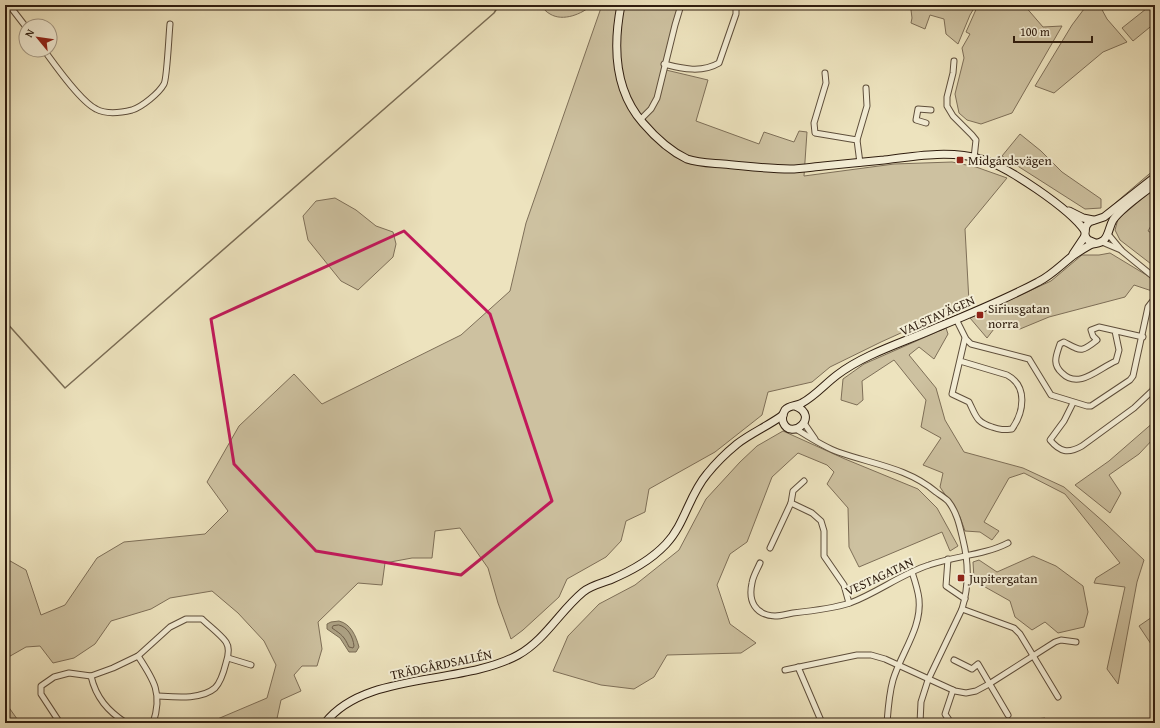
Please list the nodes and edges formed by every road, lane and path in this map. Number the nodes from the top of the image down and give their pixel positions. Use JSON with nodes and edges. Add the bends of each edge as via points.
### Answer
{"nodes":[{"id":1,"x":10,"y":5,"type":"edge"},
{"id":2,"x":622,"y":5,"type":"edge"},
{"id":3,"x":681,"y":5,"type":"edge"},
{"id":4,"x":736,"y":5,"type":"edge"},
{"id":5,"x":19,"y":18,"type":"edge"},
{"id":6,"x":170,"y":24,"type":"dead end"},
{"id":7,"x":50,"y":58,"type":"edge"},
{"id":8,"x":954,"y":61,"type":"dead end"},
{"id":9,"x":664,"y":64,"type":"junction"},
{"id":10,"x":826,"y":73,"type":"dead end"},
{"id":11,"x":866,"y":88,"type":"dead end"},
{"id":12,"x":931,"y":110,"type":"dead end"},
{"id":13,"x":640,"y":120,"type":"junction"},
{"id":14,"x":926,"y":123,"type":"dead end"},
{"id":15,"x":857,"y":140,"type":"junction"},
{"id":16,"x":974,"y":158,"type":"junction"},
{"id":17,"x":860,"y":163,"type":"junction"},
{"id":18,"x":1155,"y":177,"type":"edge"},
{"id":19,"x":1155,"y":184,"type":"edge"},
{"id":20,"x":1062,"y":207,"type":"junction"},
{"id":21,"x":1096,"y":220,"type":"junction"},
{"id":22,"x":1108,"y":232,"type":"junction"},
{"id":23,"x":1085,"y":233,"type":"junction"},
{"id":24,"x":1098,"y":242,"type":"junction"},
{"id":25,"x":1122,"y":251,"type":"junction"},
{"id":26,"x":1070,"y":258,"type":"junction"},
{"id":27,"x":1155,"y":278,"type":"edge"},
{"id":28,"x":1155,"y":298,"type":"edge"},
{"id":29,"x":1148,"y":307,"type":"junction"},
{"id":30,"x":1155,"y":309,"type":"edge"},
{"id":31,"x":956,"y":319,"type":"junction"},
{"id":32,"x":1115,"y":331,"type":"junction"},
{"id":33,"x":1142,"y":337,"type":"junction"},
{"id":34,"x":965,"y":338,"type":"junction"},
{"id":35,"x":960,"y":361,"type":"junction"},
{"id":36,"x":1155,"y":380,"type":"edge"},
{"id":37,"x":814,"y":395,"type":"junction"},
{"id":38,"x":1073,"y":403,"type":"junction"},
{"id":39,"x":795,"y":406,"type":"junction"},
{"id":40,"x":804,"y":412,"type":"junction"},
{"id":41,"x":783,"y":415,"type":"junction"},
{"id":42,"x":804,"y":422,"type":"junction"},
{"id":43,"x":786,"y":426,"type":"junction"},
{"id":44,"x":762,"y":428,"type":"junction"},
{"id":45,"x":796,"y":429,"type":"junction"},
{"id":46,"x":817,"y":441,"type":"junction"},
{"id":47,"x":804,"y":481,"type":"dead end"},
{"id":48,"x":791,"y":503,"type":"junction"},
{"id":49,"x":1008,"y":543,"type":"dead end"},
{"id":50,"x":770,"y":548,"type":"dead end"},
{"id":51,"x":966,"y":555,"type":"junction"},
{"id":52,"x":948,"y":559,"type":"junction"},
{"id":53,"x":760,"y":563,"type":"dead end"},
{"id":54,"x":912,"y":572,"type":"junction"},
{"id":55,"x":965,"y":599,"type":"junction"},
{"id":56,"x":849,"y":603,"type":"junction"},
{"id":57,"x":962,"y":609,"type":"junction"},
{"id":58,"x":1076,"y":642,"type":"dead end"},
{"id":59,"x":1033,"y":655,"type":"junction"},
{"id":60,"x":138,"y":656,"type":"junction"},
{"id":61,"x":228,"y":658,"type":"junction"},
{"id":62,"x":954,"y":660,"type":"dead end"},
{"id":63,"x":251,"y":665,"type":"dead end"},
{"id":64,"x":898,"y":666,"type":"junction"},
{"id":65,"x":798,"y":668,"type":"junction"},
{"id":66,"x":785,"y":670,"type":"dead end"},
{"id":67,"x":90,"y":676,"type":"junction"},
{"id":68,"x":928,"y":680,"type":"junction"},
{"id":69,"x":989,"y":684,"type":"junction"},
{"id":70,"x":953,"y":690,"type":"junction"},
{"id":71,"x":158,"y":696,"type":"junction"},
{"id":72,"x":1058,"y":697,"type":"dead end"},
{"id":73,"x":1008,"y":715,"type":"dead end"},
{"id":74,"x":60,"y":723,"type":"edge"},
{"id":75,"x":126,"y":723,"type":"edge"},
{"id":76,"x":153,"y":723,"type":"edge"},
{"id":77,"x":325,"y":723,"type":"edge"},
{"id":78,"x":822,"y":723,"type":"edge"},
{"id":79,"x":887,"y":723,"type":"edge"},
{"id":80,"x":920,"y":723,"type":"edge"},
{"id":81,"x":951,"y":723,"type":"edge"}],
"edges":[{"from":1,"to":5,"type":"street"},
{"from":2,"to":13,"type":"street","via":[[617,35],[618,73],[630,106]]},
{"from":3,"to":9,"type":"street"},
{"from":4,"to":9,"type":"street","via":[[736,14],[719,63],[706,69],[682,69]]},
{"from":6,"to":7,"type":"street","via":[[165,83],[147,102],[136,109],[123,112],[95,109],[71,85]]},
{"from":8,"to":16,"type":"street","via":[[947,106],[952,116],[976,140]]},
{"from":9,"to":13,"type":"street","via":[[657,98]]},
{"from":10,"to":15,"type":"street","via":[[826,83],[814,124],[815,133]]},
{"from":11,"to":15,"type":"street","via":[[867,106]]},
{"from":12,"to":14,"type":"street","via":[[918,109],[916,120]]},
{"from":13,"to":17,"type":"street","via":[[656,138],[688,159],[792,169]]},
{"from":15,"to":17,"type":"street"},
{"from":16,"to":17,"type":"street","via":[[926,154]]},
{"from":16,"to":20,"type":"street","via":[[998,166]]},
{"from":18,"to":21,"type":"street","name":"VALSTAVÄGEN","via":[[1104,217]]},
{"from":19,"to":22,"type":"street","name":"VALSTAVÄGEN","via":[[1113,220]]},
{"from":20,"to":21,"type":"street","via":[[1083,218]]},
{"from":20,"to":23,"type":"street"},
{"from":21,"to":22,"type":"street","via":[[1103,221]]},
{"from":21,"to":23,"type":"street","name":"VALSTAVÄGEN","via":[[1086,226]]},
{"from":22,"to":24,"type":"street","name":"VALSTAVÄGEN"},
{"from":22,"to":25,"type":"street"},
{"from":23,"to":24,"type":"street","via":[[1088,240]]},
{"from":23,"to":26,"type":"street","name":"VALSTAVÄGEN"},
{"from":24,"to":25,"type":"street"},
{"from":24,"to":26,"type":"street","name":"VALSTAVÄGEN"},
{"from":25,"to":27,"type":"street"},
{"from":26,"to":31,"type":"street","name":"VALSTAVÄGEN","via":[[1039,281]]},
{"from":28,"to":29,"type":"street"},
{"from":29,"to":30,"type":"street"},
{"from":29,"to":33,"type":"street"},
{"from":31,"to":34,"type":"street"},
{"from":31,"to":37,"type":"street","name":"VALSTAVÄGEN","via":[[862,358]]},
{"from":32,"to":32,"type":"street","via":[[1099,327],[1091,330],[1097,340],[1086,349],[1078,350],[1064,342],[1060,344],[1055,359],[1058,370],[1076,381],[1116,361],[1119,350]]},
{"from":32,"to":33,"type":"street"},
{"from":33,"to":38,"type":"street","via":[[1133,376],[1127,384],[1091,406]]},
{"from":34,"to":35,"type":"street"},
{"from":34,"to":38,"type":"street","via":[[977,346],[1029,359],[1051,395]]},
{"from":35,"to":35,"type":"street","via":[[952,394],[969,402],[981,424],[1002,430],[1012,429],[1022,408],[1022,394],[1014,379]]},
{"from":36,"to":38,"type":"street","via":[[1152,390],[1134,408],[1082,446],[1065,451],[1056,447],[1050,440]]},
{"from":37,"to":39,"type":"street","name":"VALSTAVÄGEN"},
{"from":37,"to":40,"type":"street","name":"VALSTAVÄGEN"},
{"from":39,"to":40,"type":"street"},
{"from":39,"to":41,"type":"street","name":"VALSTAVÄGEN","via":[[785,410]]},
{"from":40,"to":42,"type":"street"},
{"from":41,"to":43,"type":"street"},
{"from":41,"to":44,"type":"street","name":"TRÄDGÅRDSALLÉN"},
{"from":42,"to":45,"type":"street"},
{"from":42,"to":46,"type":"street"},
{"from":43,"to":44,"type":"street","name":"TRÄDGÅRDSALLÉN"},
{"from":43,"to":45,"type":"street"},
{"from":44,"to":77,"type":"street","name":"TRÄDGÅRDSALLÉN","via":[[737,444],[707,474],[682,521],[666,544],[650,559],[629,572],[584,591],[540,638],[522,652],[487,668],[377,689],[363,694],[343,705]]},
{"from":45,"to":46,"type":"street"},
{"from":46,"to":51,"type":"street","via":[[837,452],[890,467],[921,480],[948,501],[959,523]]},
{"from":47,"to":48,"type":"street","via":[[793,491]]},
{"from":48,"to":50,"type":"street"},
{"from":48,"to":56,"type":"street","via":[[812,513],[821,521],[824,531],[824,556],[844,585]]},
{"from":49,"to":51,"type":"street","via":[[995,549]]},
{"from":51,"to":52,"type":"street","name":"VESTAGATAN"},
{"from":51,"to":55,"type":"street","via":[[968,582]]},
{"from":52,"to":54,"type":"street","name":"VESTAGATAN"},
{"from":52,"to":55,"type":"street","via":[[946,586]]},
{"from":53,"to":56,"type":"street","name":"VESTAGATAN","via":[[750,595],[754,606],[762,614],[776,616]]},
{"from":54,"to":56,"type":"street","name":"VESTAGATAN"},
{"from":54,"to":64,"type":"street","via":[[919,599],[918,619]]},
{"from":55,"to":57,"type":"street"},
{"from":57,"to":59,"type":"street","via":[[1014,628]]},
{"from":57,"to":68,"type":"street"},
{"from":58,"to":59,"type":"street","via":[[1061,640]]},
{"from":59,"to":69,"type":"street"},
{"from":59,"to":72,"type":"street"},
{"from":60,"to":61,"type":"street","via":[[170,626],[186,619],[202,619],[227,643]]},
{"from":60,"to":67,"type":"street"},
{"from":60,"to":71,"type":"street","via":[[150,674]]},
{"from":61,"to":63,"type":"street"},
{"from":61,"to":71,"type":"street","via":[[215,688],[206,693],[194,696]]},
{"from":62,"to":69,"type":"street","via":[[972,669],[978,664]]},
{"from":64,"to":65,"type":"street","via":[[871,655],[857,655]]},
{"from":64,"to":68,"type":"street"},
{"from":64,"to":79,"type":"street","via":[[890,693]]},
{"from":65,"to":66,"type":"street"},
{"from":65,"to":78,"type":"street"},
{"from":67,"to":74,"type":"street","via":[[70,673],[54,677],[41,686],[40,694]]},
{"from":67,"to":75,"type":"street","via":[[103,702]]},
{"from":68,"to":70,"type":"street"},
{"from":68,"to":80,"type":"street","via":[[921,702]]},
{"from":69,"to":70,"type":"street","via":[[966,693]]},
{"from":69,"to":73,"type":"street"},
{"from":70,"to":81,"type":"street","via":[[946,714]]},
{"from":71,"to":76,"type":"street"}]}
